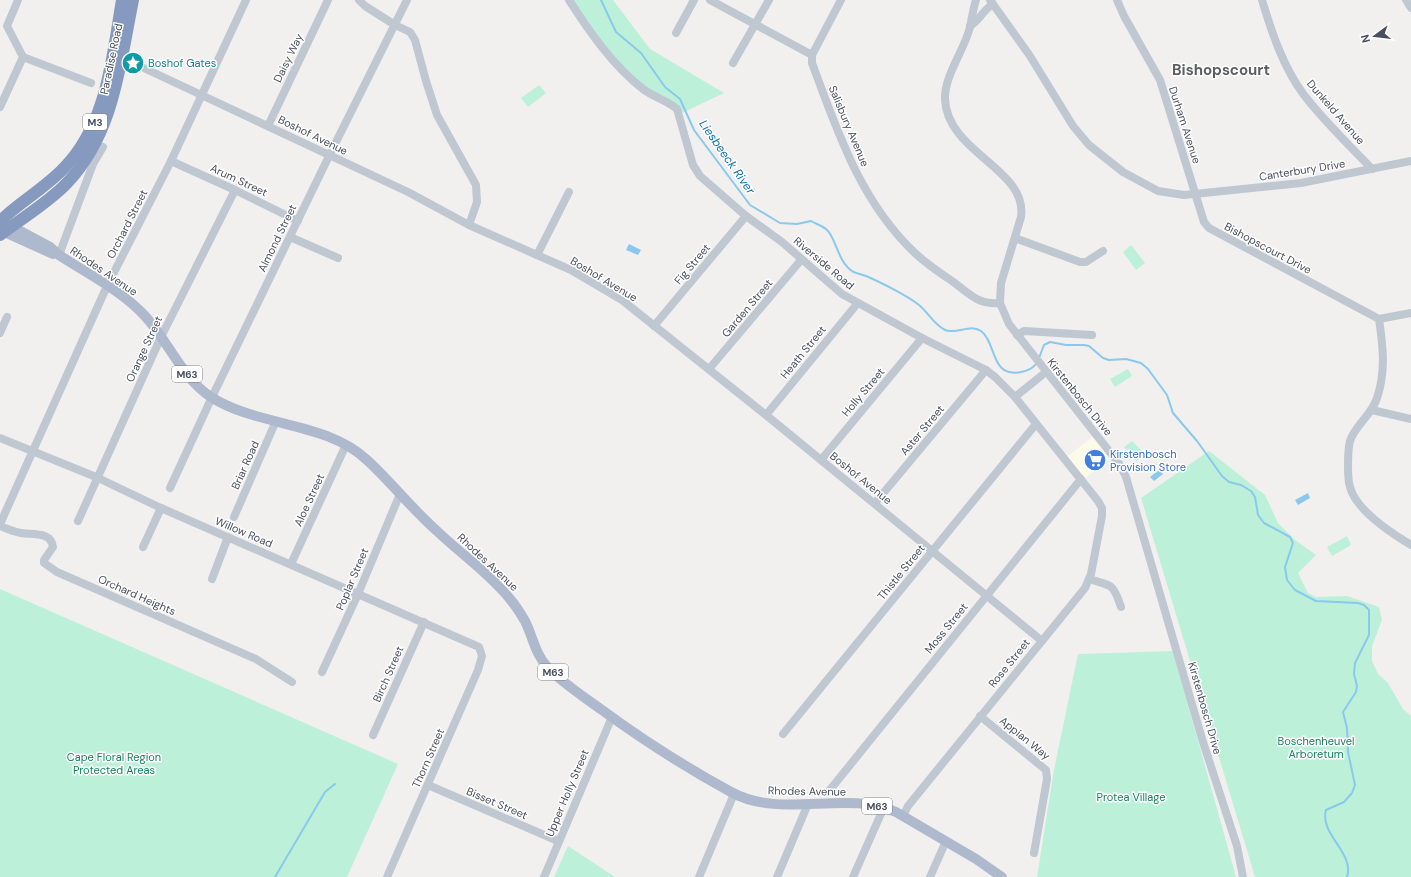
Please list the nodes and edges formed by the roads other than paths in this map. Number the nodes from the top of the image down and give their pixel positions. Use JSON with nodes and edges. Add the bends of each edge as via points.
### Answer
{"nodes":[{"id":1,"x":18,"y":0,"type":"edge"},
{"id":2,"x":122,"y":0,"type":"edge"},
{"id":3,"x":133,"y":0,"type":"edge"},
{"id":4,"x":246,"y":0,"type":"edge"},
{"id":5,"x":328,"y":0,"type":"edge"},
{"id":6,"x":359,"y":0,"type":"edge"},
{"id":7,"x":407,"y":0,"type":"edge"},
{"id":8,"x":569,"y":0,"type":"edge"},
{"id":9,"x":694,"y":0,"type":"edge"},
{"id":10,"x":710,"y":0,"type":"edge"},
{"id":11,"x":769,"y":0,"type":"edge"},
{"id":12,"x":841,"y":0,"type":"edge"},
{"id":13,"x":976,"y":0,"type":"edge"},
{"id":14,"x":1117,"y":0,"type":"edge"},
{"id":15,"x":1262,"y":0,"type":"edge"},
{"id":16,"x":1406,"y":0,"type":"edge"},
{"id":17,"x":992,"y":2,"type":"edge"},
{"id":18,"x":1411,"y":8,"type":"edge"},
{"id":19,"x":3,"y":24,"type":"edge"},
{"id":20,"x":395,"y":25,"type":"junction"},
{"id":21,"x":756,"y":25,"type":"junction"},
{"id":22,"x":970,"y":26,"type":"junction"},
{"id":23,"x":676,"y":33,"type":"dead end"},
{"id":24,"x":812,"y":56,"type":"junction"},
{"id":25,"x":23,"y":57,"type":"junction"},
{"id":26,"x":131,"y":62,"type":"dead end"},
{"id":27,"x":733,"y":63,"type":"dead end"},
{"id":28,"x":91,"y":84,"type":"dead end"},
{"id":29,"x":202,"y":96,"type":"junction"},
{"id":30,"x":0,"y":107,"type":"edge"},
{"id":31,"x":268,"y":126,"type":"junction"},
{"id":32,"x":103,"y":147,"type":"dead end"},
{"id":33,"x":329,"y":156,"type":"junction"},
{"id":34,"x":171,"y":161,"type":"junction"},
{"id":35,"x":1411,"y":161,"type":"edge"},
{"id":36,"x":1372,"y":169,"type":"junction"},
{"id":37,"x":235,"y":190,"type":"junction"},
{"id":38,"x":569,"y":192,"type":"dead end"},
{"id":39,"x":1196,"y":194,"type":"junction"},
{"id":40,"x":746,"y":216,"type":"junction"},
{"id":41,"x":0,"y":220,"type":"edge"},
{"id":42,"x":298,"y":221,"type":"junction"},
{"id":43,"x":469,"y":226,"type":"junction"},
{"id":44,"x":4,"y":231,"type":"edge"},
{"id":45,"x":290,"y":237,"type":"junction"},
{"id":46,"x":1015,"y":238,"type":"junction"},
{"id":47,"x":1103,"y":251,"type":"dead end"},
{"id":48,"x":59,"y":255,"type":"junction"},
{"id":49,"x":537,"y":255,"type":"junction"},
{"id":50,"x":338,"y":258,"type":"dead end"},
{"id":51,"x":802,"y":260,"type":"junction"},
{"id":52,"x":107,"y":286,"type":"junction"},
{"id":53,"x":1000,"y":303,"type":"junction"},
{"id":54,"x":857,"y":304,"type":"junction"},
{"id":55,"x":1411,"y":313,"type":"edge"},
{"id":56,"x":7,"y":317,"type":"dead end"},
{"id":57,"x":1379,"y":319,"type":"junction"},
{"id":58,"x":654,"y":326,"type":"junction"},
{"id":59,"x":0,"y":333,"type":"edge"},
{"id":60,"x":1017,"y":335,"type":"junction"},
{"id":61,"x":1092,"y":335,"type":"dead end"},
{"id":62,"x":161,"y":337,"type":"junction"},
{"id":63,"x":922,"y":338,"type":"junction"},
{"id":64,"x":710,"y":369,"type":"junction"},
{"id":65,"x":986,"y":370,"type":"junction"},
{"id":66,"x":1044,"y":370,"type":"junction"},
{"id":67,"x":212,"y":397,"type":"junction"},
{"id":68,"x":1015,"y":397,"type":"junction"},
{"id":69,"x":1372,"y":410,"type":"junction"},
{"id":70,"x":766,"y":415,"type":"junction"},
{"id":71,"x":1411,"y":419,"type":"edge"},
{"id":72,"x":276,"y":421,"type":"junction"},
{"id":73,"x":1036,"y":424,"type":"junction"},
{"id":74,"x":0,"y":438,"type":"edge"},
{"id":75,"x":346,"y":445,"type":"junction"},
{"id":76,"x":32,"y":452,"type":"junction"},
{"id":77,"x":821,"y":460,"type":"junction"},
{"id":78,"x":96,"y":477,"type":"junction"},
{"id":79,"x":1081,"y":479,"type":"junction"},
{"id":80,"x":170,"y":488,"type":"dead end"},
{"id":81,"x":400,"y":494,"type":"junction"},
{"id":82,"x":875,"y":503,"type":"junction"},
{"id":83,"x":161,"y":508,"type":"junction"},
{"id":84,"x":1102,"y":511,"type":"joint"},
{"id":85,"x":234,"y":517,"type":"dead end"},
{"id":86,"x":78,"y":521,"type":"dead end"},
{"id":87,"x":0,"y":525,"type":"edge"},
{"id":88,"x":228,"y":537,"type":"junction"},
{"id":89,"x":1411,"y":545,"type":"edge"},
{"id":90,"x":143,"y":547,"type":"dead end"},
{"id":91,"x":931,"y":551,"type":"junction"},
{"id":92,"x":291,"y":564,"type":"junction"},
{"id":93,"x":212,"y":579,"type":"dead end"},
{"id":94,"x":1089,"y":580,"type":"junction"},
{"id":95,"x":358,"y":594,"type":"junction"},
{"id":96,"x":986,"y":595,"type":"junction"},
{"id":97,"x":1121,"y":607,"type":"dead end"},
{"id":98,"x":424,"y":622,"type":"junction"},
{"id":99,"x":1042,"y":641,"type":"junction"},
{"id":100,"x":479,"y":647,"type":"joint"},
{"id":101,"x":322,"y":672,"type":"dead end"},
{"id":102,"x":292,"y":682,"type":"dead end"},
{"id":103,"x":980,"y":716,"type":"junction"},
{"id":104,"x":612,"y":717,"type":"junction"},
{"id":105,"x":783,"y":734,"type":"dead end"},
{"id":106,"x":373,"y":735,"type":"dead end"},
{"id":107,"x":428,"y":785,"type":"junction"},
{"id":108,"x":829,"y":790,"type":"dead end"},
{"id":109,"x":734,"y":794,"type":"junction"},
{"id":110,"x":808,"y":804,"type":"junction"},
{"id":111,"x":884,"y":808,"type":"junction"},
{"id":112,"x":903,"y":816,"type":"junction"},
{"id":113,"x":558,"y":841,"type":"junction"},
{"id":114,"x":946,"y":841,"type":"junction"},
{"id":115,"x":1034,"y":853,"type":"dead end"},
{"id":116,"x":388,"y":877,"type":"edge"},
{"id":117,"x":544,"y":877,"type":"edge"},
{"id":118,"x":699,"y":877,"type":"edge"},
{"id":119,"x":777,"y":877,"type":"edge"},
{"id":120,"x":854,"y":877,"type":"edge"},
{"id":121,"x":930,"y":877,"type":"edge"},
{"id":122,"x":1002,"y":877,"type":"edge"},
{"id":123,"x":1243,"y":877,"type":"edge"}],
"edges":[{"from":1,"to":19,"type":"street"},
{"from":2,"to":41,"type":"highway","name":"Paradise Road","number":"M3","via":[[104,91],[96,120],[85,141],[63,170]]},
{"from":3,"to":44,"type":"highway","name":"Paradise Road","number":"M3","via":[[113,98],[100,137],[84,163],[66,184]]},
{"from":4,"to":29,"type":"street","name":"Orchard Street"},
{"from":5,"to":31,"type":"street","name":"Daisy Way"},
{"from":6,"to":20,"type":"street"},
{"from":7,"to":20,"type":"street","name":"Almond Street"},
{"from":8,"to":40,"type":"street","name":"Riverside Road","via":[[579,17],[628,76],[652,96],[677,109],[695,170]]},
{"from":9,"to":23,"type":"street"},
{"from":10,"to":21,"type":"street"},
{"from":11,"to":21,"type":"street"},
{"from":12,"to":24,"type":"street"},
{"from":13,"to":22,"type":"street","name":"Kirstenbosch Drive"},
{"from":14,"to":39,"type":"street","name":"Durham Avenue","via":[[1160,80]]},
{"from":15,"to":36,"type":"street","name":"Dunkeld Avenue","via":[[1284,62],[1304,95]]},
{"from":16,"to":18,"type":"street"},
{"from":17,"to":22,"type":"street","name":"Kirstenbosch Drive"},
{"from":17,"to":39,"type":"street","via":[[1030,56],[1073,126],[1089,145],[1123,172],[1148,187],[1169,194]]},
{"from":19,"to":25,"type":"street"},
{"from":20,"to":33,"type":"street","name":"Almond Street"},
{"from":20,"to":43,"type":"street","via":[[413,35],[437,115],[475,180],[477,202]]},
{"from":21,"to":24,"type":"street"},
{"from":21,"to":27,"type":"street"},
{"from":22,"to":46,"type":"street","name":"Kirstenbosch Drive","via":[[946,89],[946,107],[958,135],[1005,178],[1020,197],[1023,208]]},
{"from":24,"to":53,"type":"street","name":"Salisbury Avenue","via":[[812,63],[841,141],[870,197],[916,253],[976,299],[988,304]]},
{"from":25,"to":28,"type":"street"},
{"from":25,"to":30,"type":"street"},
{"from":26,"to":29,"type":"street","name":"Boshof Avenue"},
{"from":29,"to":31,"type":"street","name":"Boshof Avenue"},
{"from":29,"to":34,"type":"street","name":"Orchard Street"},
{"from":31,"to":33,"type":"street","name":"Boshof Avenue"},
{"from":32,"to":48,"type":"street","via":[[93,164]]},
{"from":33,"to":42,"type":"street","name":"Almond Street"},
{"from":33,"to":43,"type":"street","name":"Boshof Avenue","via":[[408,192]]},
{"from":34,"to":37,"type":"street","name":"Arum Street"},
{"from":34,"to":52,"type":"street","name":"Orchard Street"},
{"from":35,"to":36,"type":"street","name":"Canterbury Drive"},
{"from":36,"to":39,"type":"street","name":"Canterbury Drive","via":[[1301,182]]},
{"from":37,"to":42,"type":"street","name":"Arum Street"},
{"from":37,"to":62,"type":"street","name":"Orange Street"},
{"from":38,"to":49,"type":"street"},
{"from":39,"to":57,"type":"street","name":"Bishopscourt Drive","via":[[1204,222],[1209,228]]},
{"from":40,"to":51,"type":"street","name":"Riverside Road"},
{"from":40,"to":58,"type":"street","name":"Fig Street"},
{"from":41,"to":44,"type":"main road","name":"Rhodes Avenue","number":"M63"},
{"from":42,"to":45,"type":"street","name":"Almond Street"},
{"from":43,"to":49,"type":"street","name":"Boshof Avenue"},
{"from":44,"to":48,"type":"main road","name":"Rhodes Avenue","number":"M63","via":[[50,247]]},
{"from":45,"to":50,"type":"street"},
{"from":45,"to":67,"type":"street","name":"Almond Street"},
{"from":46,"to":47,"type":"street","via":[[1080,262],[1086,262]]},
{"from":46,"to":53,"type":"street","name":"Kirstenbosch Drive","via":[[1001,283]]},
{"from":48,"to":52,"type":"main road","name":"Rhodes Avenue","number":"M63"},
{"from":49,"to":58,"type":"street","name":"Boshof Avenue","via":[[571,270],[622,300]]},
{"from":51,"to":54,"type":"street","name":"Riverside Road"},
{"from":51,"to":64,"type":"street","name":"Garden Street"},
{"from":52,"to":62,"type":"main road","name":"Rhodes Avenue","number":"M63","via":[[141,312]]},
{"from":52,"to":76,"type":"street","name":"Orchard Street"},
{"from":53,"to":60,"type":"street","name":"Kirstenbosch Drive"},
{"from":54,"to":63,"type":"street","name":"Riverside Road"},
{"from":54,"to":70,"type":"street","name":"Heath Street"},
{"from":55,"to":57,"type":"street"},
{"from":56,"to":59,"type":"street"},
{"from":57,"to":69,"type":"street","via":[[1384,365]]},
{"from":58,"to":64,"type":"street","name":"Boshof Avenue"},
{"from":60,"to":61,"type":"street","via":[[1024,331]]},
{"from":60,"to":66,"type":"street","name":"Kirstenbosch Drive"},
{"from":62,"to":67,"type":"main road","name":"Rhodes Avenue","number":"M63","via":[[187,373]]},
{"from":62,"to":78,"type":"street","name":"Orange Street"},
{"from":63,"to":65,"type":"street","name":"Riverside Road"},
{"from":63,"to":77,"type":"street","name":"Holly Street"},
{"from":64,"to":70,"type":"street","name":"Boshof Avenue"},
{"from":65,"to":68,"type":"street","name":"Riverside Road"},
{"from":65,"to":82,"type":"street","name":"Aster Street"},
{"from":66,"to":68,"type":"street"},
{"from":66,"to":123,"type":"street","name":"Kirstenbosch Drive","via":[[1120,465],[1126,477],[1203,742],[1237,846]]},
{"from":67,"to":72,"type":"main road","name":"Rhodes Avenue","number":"M63","via":[[246,412]]},
{"from":67,"to":80,"type":"street","name":"Almond Street"},
{"from":68,"to":73,"type":"street","name":"Riverside Road"},
{"from":69,"to":71,"type":"street"},
{"from":69,"to":89,"type":"street","via":[[1350,441],[1350,487],[1355,498],[1369,514]]},
{"from":70,"to":77,"type":"street","name":"Boshof Avenue"},
{"from":72,"to":75,"type":"main road","name":"Rhodes Avenue","number":"M63"},
{"from":72,"to":85,"type":"street","name":"Briar Road"},
{"from":73,"to":79,"type":"street","name":"Riverside Road"},
{"from":73,"to":91,"type":"street","name":"Thistle Street"},
{"from":74,"to":76,"type":"street","name":"Willow Road"},
{"from":75,"to":81,"type":"main road","name":"Rhodes Avenue","number":"M63","via":[[366,458]]},
{"from":75,"to":92,"type":"street","name":"Aloe Street"},
{"from":76,"to":78,"type":"street","name":"Willow Road"},
{"from":76,"to":87,"type":"street","name":"Orchard Street"},
{"from":77,"to":82,"type":"street","name":"Boshof Avenue"},
{"from":78,"to":83,"type":"street","name":"Willow Road"},
{"from":78,"to":86,"type":"street","name":"Orange Street"},
{"from":79,"to":84,"type":"street","name":"Riverside Road","via":[[1098,500]]},
{"from":79,"to":96,"type":"street","name":"Moss Street"},
{"from":81,"to":95,"type":"street","name":"Poplar Street"},
{"from":81,"to":104,"type":"main road","name":"Rhodes Avenue","number":"M63","via":[[420,516],[467,556],[511,600],[525,621],[540,656],[548,667],[576,692]]},
{"from":82,"to":91,"type":"street","name":"Boshof Avenue"},
{"from":83,"to":88,"type":"street","name":"Willow Road"},
{"from":83,"to":90,"type":"street"},
{"from":84,"to":94,"type":"street","name":"Rose Street"},
{"from":87,"to":102,"type":"street","name":"Orchard Heights","via":[[18,533],[41,534],[49,539],[53,544],[44,563],[57,572],[256,659]]},
{"from":88,"to":92,"type":"street","name":"Willow Road"},
{"from":88,"to":93,"type":"street"},
{"from":91,"to":96,"type":"street","name":"Boshof Avenue"},
{"from":91,"to":105,"type":"street","name":"Thistle Street"},
{"from":92,"to":95,"type":"street","name":"Willow Road"},
{"from":94,"to":97,"type":"street","via":[[1111,586]]},
{"from":94,"to":99,"type":"street","name":"Rose Street","via":[[1084,590]]},
{"from":95,"to":98,"type":"street","name":"Willow Road"},
{"from":95,"to":101,"type":"street","name":"Poplar Street"},
{"from":96,"to":99,"type":"street","name":"Boshof Avenue"},
{"from":96,"to":108,"type":"street","name":"Moss Street"},
{"from":98,"to":100,"type":"street","name":"Willow Road"},
{"from":98,"to":106,"type":"street","name":"Birch Street"},
{"from":99,"to":103,"type":"street","name":"Rose Street"},
{"from":100,"to":107,"type":"street","name":"Thorn Street","via":[[482,656],[478,670]]},
{"from":103,"to":112,"type":"street","name":"Rose Street","via":[[908,806]]},
{"from":103,"to":115,"type":"street","name":"Appian Way","via":[[1046,770],[1047,779]]},
{"from":104,"to":109,"type":"main road","name":"Rhodes Avenue","number":"M63"},
{"from":104,"to":113,"type":"street","name":"Upper Holly Street"},
{"from":107,"to":113,"type":"street","name":"Bisset Street"},
{"from":107,"to":116,"type":"street","name":"Thorn Street"},
{"from":109,"to":110,"type":"main road","name":"Rhodes Avenue","number":"M63","via":[[767,803]]},
{"from":109,"to":118,"type":"street"},
{"from":110,"to":111,"type":"main road","name":"Rhodes Avenue","number":"M63","via":[[862,804]]},
{"from":110,"to":119,"type":"street"},
{"from":111,"to":112,"type":"main road","name":"Rhodes Avenue","number":"M63"},
{"from":111,"to":120,"type":"street"},
{"from":112,"to":114,"type":"main road","name":"Rhodes Avenue","number":"M63"},
{"from":113,"to":117,"type":"street","name":"Upper Holly Street"},
{"from":114,"to":121,"type":"street"},
{"from":114,"to":122,"type":"main road","name":"Rhodes Avenue","number":"M63"}]}
